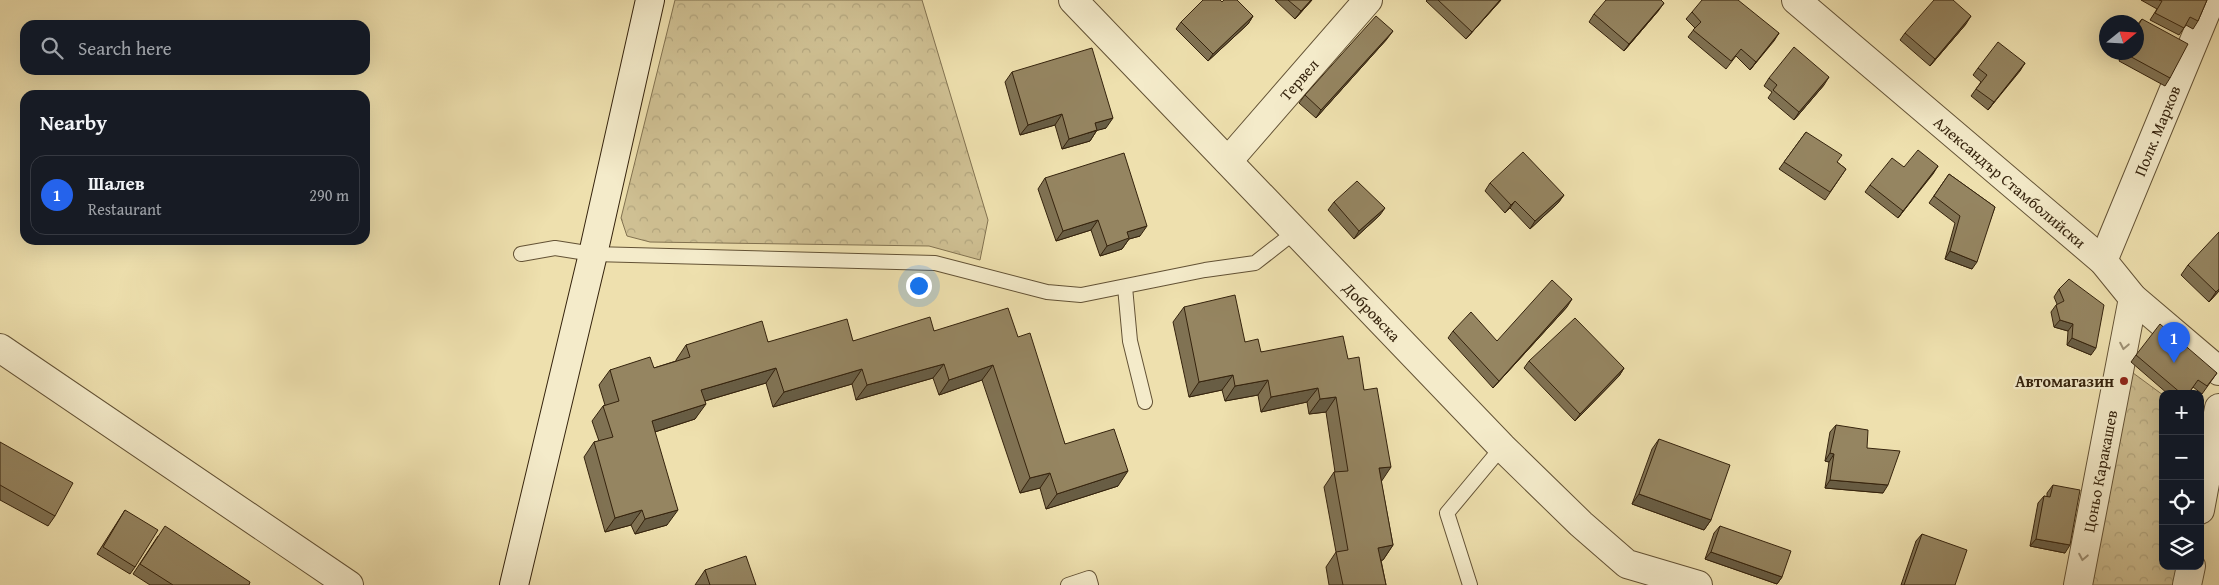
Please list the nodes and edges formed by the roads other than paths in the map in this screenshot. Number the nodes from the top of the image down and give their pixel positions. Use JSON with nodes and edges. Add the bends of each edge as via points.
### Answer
{"nodes":[{"id":1,"x":650,"y":0,"type":"edge"},
{"id":2,"x":1073,"y":0,"type":"edge"},
{"id":3,"x":1368,"y":0,"type":"edge"},
{"id":4,"x":1796,"y":0,"type":"edge"},
{"id":5,"x":2211,"y":17,"type":"edge"},
{"id":6,"x":1228,"y":161,"type":"junction"},
{"id":7,"x":1296,"y":231,"type":"junction"},
{"id":8,"x":521,"y":254,"type":"dead end"},
{"id":9,"x":593,"y":254,"type":"junction"},
{"id":10,"x":2103,"y":262,"type":"junction"},
{"id":11,"x":1125,"y":287,"type":"junction"},
{"id":12,"x":2133,"y":298,"type":"junction"},
{"id":13,"x":0,"y":348,"type":"edge"},
{"id":14,"x":2219,"y":371,"type":"edge"},
{"id":15,"x":1145,"y":402,"type":"dead end"},
{"id":16,"x":2219,"y":408,"type":"edge"},
{"id":17,"x":1502,"y":447,"type":"junction"},
{"id":18,"x":2204,"y":489,"type":"edge"},
{"id":19,"x":2189,"y":570,"type":"edge"},
{"id":20,"x":349,"y":585,"type":"edge"},
{"id":21,"x":514,"y":585,"type":"edge"},
{"id":22,"x":1068,"y":585,"type":"edge"},
{"id":23,"x":1091,"y":585,"type":"edge"},
{"id":24,"x":1470,"y":585,"type":"edge"},
{"id":25,"x":1698,"y":585,"type":"edge"},
{"id":26,"x":2078,"y":585,"type":"edge"},
{"id":27,"x":2187,"y":585,"type":"edge"}],
"edges":[{"from":1,"to":9,"type":"street"},
{"from":2,"to":6,"type":"street","name":"Добровска"},
{"from":3,"to":6,"type":"street","name":"Тервел"},
{"from":4,"to":10,"type":"street","name":"Александър Стамболийски"},
{"from":5,"to":10,"type":"street","name":"Полк. Марков"},
{"from":6,"to":7,"type":"street","name":"Добровска"},
{"from":7,"to":11,"type":"lane","via":[[1255,263]]},
{"from":7,"to":17,"type":"street","name":"Добровска"},
{"from":8,"to":9,"type":"lane","via":[[554,248]]},
{"from":9,"to":11,"type":"lane","via":[[935,263],[1047,292],[1081,295]]},
{"from":9,"to":21,"type":"street"},
{"from":10,"to":12,"type":"street","name":"Александър Стамболийски"},
{"from":11,"to":15,"type":"lane","via":[[1130,341]]},
{"from":12,"to":14,"type":"street","name":"Александър Стамболийски"},
{"from":12,"to":26,"type":"street","name":"Цоньо Каракашев","one_way":true},
{"from":13,"to":20,"type":"street"},
{"from":16,"to":18,"type":"street"},
{"from":17,"to":24,"type":"lane","via":[[1447,514]]},
{"from":17,"to":25,"type":"street","name":"Добровска","via":[[1627,564]]},
{"from":19,"to":27,"type":"street"},
{"from":22,"to":23,"type":"lane","via":[[1089,578]]}]}
